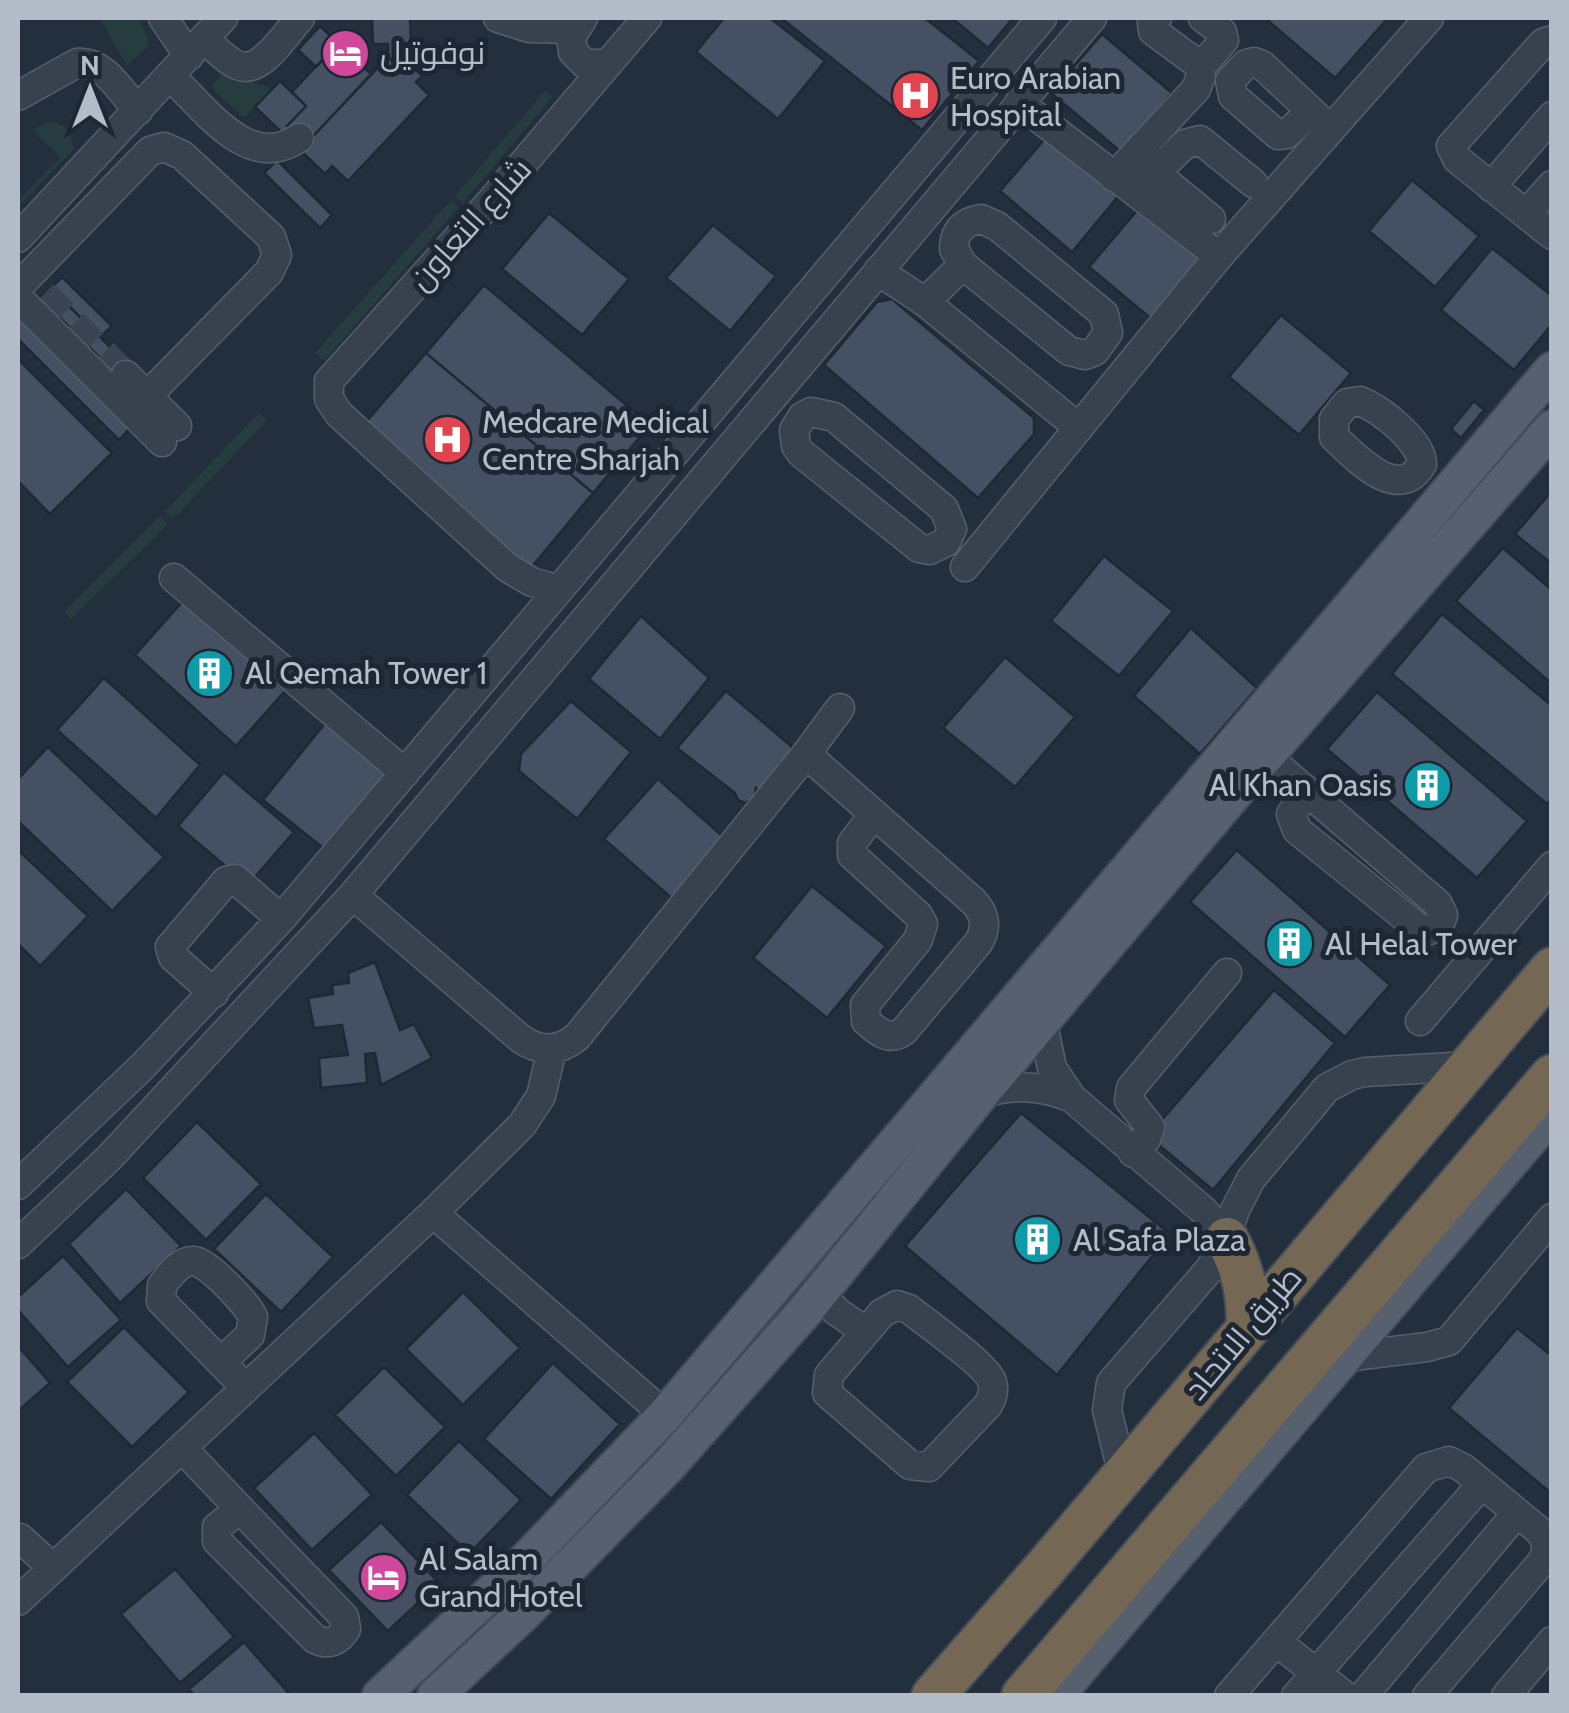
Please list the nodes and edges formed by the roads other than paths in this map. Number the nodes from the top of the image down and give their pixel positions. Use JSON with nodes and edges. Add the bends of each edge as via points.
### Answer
{"nodes":[{"id":1,"x":164,"y":18,"type":"edge"},
{"id":2,"x":300,"y":18,"type":"edge"},
{"id":3,"x":498,"y":18,"type":"edge"},
{"id":4,"x":647,"y":18,"type":"edge"},
{"id":5,"x":1042,"y":18,"type":"edge"},
{"id":6,"x":1092,"y":18,"type":"edge"},
{"id":7,"x":1157,"y":18,"type":"edge"},
{"id":8,"x":1202,"y":18,"type":"edge"},
{"id":9,"x":1428,"y":18,"type":"edge"},
{"id":10,"x":578,"y":23,"type":"edge"},
{"id":11,"x":1552,"y":40,"type":"edge"},
{"id":12,"x":193,"y":51,"type":"edge"},
{"id":13,"x":1199,"y":62,"type":"junction"},
{"id":14,"x":608,"y":64,"type":"junction"},
{"id":15,"x":18,"y":96,"type":"edge"},
{"id":16,"x":1020,"y":104,"type":"junction"},
{"id":17,"x":138,"y":111,"type":"junction"},
{"id":18,"x":1552,"y":116,"type":"edge"},
{"id":19,"x":296,"y":134,"type":"dead end"},
{"id":20,"x":1144,"y":164,"type":"junction"},
{"id":21,"x":1114,"y":177,"type":"junction"},
{"id":22,"x":1253,"y":182,"type":"dead end"},
{"id":23,"x":1552,"y":185,"type":"edge"},
{"id":24,"x":1491,"y":187,"type":"junction"},
{"id":25,"x":1526,"y":214,"type":"junction"},
{"id":26,"x":1212,"y":220,"type":"dead end"},
{"id":27,"x":1552,"y":235,"type":"edge"},
{"id":28,"x":18,"y":238,"type":"edge"},
{"id":29,"x":1219,"y":256,"type":"junction"},
{"id":30,"x":963,"y":265,"type":"junction"},
{"id":31,"x":878,"y":271,"type":"junction"},
{"id":32,"x":25,"y":285,"type":"edge"},
{"id":33,"x":925,"y":302,"type":"junction"},
{"id":34,"x":1552,"y":370,"type":"edge"},
{"id":35,"x":126,"y":375,"type":"tunnel mouth"},
{"id":36,"x":782,"y":384,"type":"junction"},
{"id":37,"x":147,"y":396,"type":"junction"},
{"id":38,"x":811,"y":412,"type":"junction"},
{"id":39,"x":1078,"y":428,"type":"junction"},
{"id":40,"x":1552,"y":428,"type":"edge"},
{"id":41,"x":1420,"y":469,"type":"dead end"},
{"id":42,"x":1452,"y":490,"type":"junction"},
{"id":43,"x":965,"y":567,"type":"dead end"},
{"id":44,"x":174,"y":578,"type":"dead end"},
{"id":45,"x":559,"y":590,"type":"junction"},
{"id":46,"x":840,"y":708,"type":"dead end"},
{"id":47,"x":806,"y":754,"type":"junction"},
{"id":48,"x":1266,"y":756,"type":"junction"},
{"id":49,"x":405,"y":773,"type":"junction"},
{"id":50,"x":874,"y":814,"type":"junction"},
{"id":51,"x":1552,"y":866,"type":"edge"},
{"id":52,"x":1542,"y":892,"type":"edge"},
{"id":53,"x":353,"y":895,"type":"junction"},
{"id":54,"x":281,"y":919,"type":"junction"},
{"id":55,"x":1480,"y":951,"type":"junction"},
{"id":56,"x":1552,"y":969,"type":"edge"},
{"id":57,"x":1227,"y":973,"type":"dead end"},
{"id":58,"x":214,"y":993,"type":"junction"},
{"id":59,"x":1045,"y":1017,"type":"junction"},
{"id":60,"x":1420,"y":1021,"type":"dead end"},
{"id":61,"x":552,"y":1049,"type":"junction"},
{"id":62,"x":143,"y":1066,"type":"junction"},
{"id":63,"x":1469,"y":1066,"type":"junction"},
{"id":64,"x":1552,"y":1076,"type":"edge"},
{"id":65,"x":981,"y":1094,"type":"junction"},
{"id":66,"x":1072,"y":1098,"type":"junction"},
{"id":67,"x":1552,"y":1113,"type":"edge"},
{"id":68,"x":1552,"y":1140,"type":"edge"},
{"id":69,"x":1133,"y":1152,"type":"junction"},
{"id":70,"x":109,"y":1158,"type":"junction"},
{"id":71,"x":1508,"y":1164,"type":"junction"},
{"id":72,"x":18,"y":1185,"type":"edge"},
{"id":73,"x":432,"y":1213,"type":"junction"},
{"id":74,"x":1552,"y":1218,"type":"edge"},
{"id":75,"x":1226,"y":1239,"type":"junction"},
{"id":76,"x":18,"y":1244,"type":"edge"},
{"id":77,"x":813,"y":1301,"type":"junction"},
{"id":78,"x":1248,"y":1327,"type":"junction"},
{"id":79,"x":859,"y":1340,"type":"junction"},
{"id":80,"x":1345,"y":1357,"type":"junction"},
{"id":81,"x":222,"y":1362,"type":"dead end"},
{"id":82,"x":245,"y":1387,"type":"junction"},
{"id":83,"x":665,"y":1415,"type":"junction"},
{"id":84,"x":182,"y":1448,"type":"junction"},
{"id":85,"x":1123,"y":1475,"type":"junction"},
{"id":86,"x":1482,"y":1484,"type":"junction"},
{"id":87,"x":240,"y":1508,"type":"junction"},
{"id":88,"x":1517,"y":1513,"type":"junction"},
{"id":89,"x":18,"y":1531,"type":"edge"},
{"id":90,"x":53,"y":1568,"type":"junction"},
{"id":91,"x":18,"y":1601,"type":"edge"},
{"id":92,"x":1552,"y":1641,"type":"edge"},
{"id":93,"x":1277,"y":1642,"type":"junction"},
{"id":94,"x":1316,"y":1672,"type":"junction"},
{"id":95,"x":380,"y":1696,"type":"edge"},
{"id":96,"x":435,"y":1696,"type":"edge"},
{"id":97,"x":933,"y":1696,"type":"edge"},
{"id":98,"x":1023,"y":1696,"type":"edge"},
{"id":99,"x":1056,"y":1696,"type":"edge"},
{"id":100,"x":1229,"y":1696,"type":"edge"},
{"id":101,"x":1296,"y":1696,"type":"edge"},
{"id":102,"x":1345,"y":1696,"type":"edge"},
{"id":103,"x":1362,"y":1696,"type":"edge"},
{"id":104,"x":1427,"y":1696,"type":"edge"},
{"id":105,"x":1506,"y":1696,"type":"edge"}],
"edges":[{"from":1,"to":12,"type":"street"},
{"from":2,"to":12,"type":"street","via":[[252,66]]},
{"from":3,"to":10,"type":"street","via":[[544,30]]},
{"from":4,"to":14,"type":"street","name":"شارع التعاون"},
{"from":5,"to":45,"type":"street"},
{"from":6,"to":16,"type":"street"},
{"from":7,"to":13,"type":"street","via":[[1153,31]]},
{"from":8,"to":13,"type":"street","via":[[1224,40]]},
{"from":9,"to":29,"type":"street","via":[[1320,120]]},
{"from":10,"to":14,"type":"street","via":[[571,45],[578,59]]},
{"from":11,"to":24,"type":"street","via":[[1453,142],[1453,156]]},
{"from":12,"to":17,"type":"street"},
{"from":12,"to":19,"type":"street","via":[[244,144],[267,150],[290,144]]},
{"from":13,"to":20,"type":"street","via":[[1196,89]]},
{"from":14,"to":45,"type":"street","name":"شارع التعاون","via":[[329,381],[339,414],[497,559]]},
{"from":15,"to":17,"type":"street","via":[[88,62]]},
{"from":16,"to":21,"type":"street"},
{"from":16,"to":31,"type":"street"},
{"from":17,"to":28,"type":"street"},
{"from":18,"to":24,"type":"street"},
{"from":20,"to":21,"type":"street"},
{"from":20,"to":22,"type":"street","via":[[1200,140]]},
{"from":20,"to":26,"type":"street"},
{"from":21,"to":29,"type":"street"},
{"from":23,"to":25,"type":"street"},
{"from":24,"to":25,"type":"street"},
{"from":25,"to":27,"type":"street"},
{"from":29,"to":39,"type":"street"},
{"from":30,"to":30,"type":"street","via":[[1074,353],[1095,350],[1108,332],[1104,314],[990,221],[971,220],[957,232],[954,249]]},
{"from":30,"to":33,"type":"street"},
{"from":31,"to":33,"type":"street"},
{"from":31,"to":36,"type":"street"},
{"from":32,"to":37,"type":"street","via":[[170,434]]},
{"from":32,"to":37,"type":"street","via":[[146,156],[157,148],[177,151],[271,237],[277,254],[273,267]]},
{"from":33,"to":39,"type":"street"},
{"from":34,"to":42,"type":"main road"},
{"from":35,"to":37,"type":"street"},
{"from":36,"to":38,"type":"street"},
{"from":36,"to":53,"type":"street"},
{"from":38,"to":38,"type":"street","via":[[834,417],[944,509],[952,529],[946,542],[918,548],[801,453],[794,430]]},
{"from":39,"to":43,"type":"street"},
{"from":40,"to":48,"type":"main road"},
{"from":41,"to":42,"type":"street"},
{"from":42,"to":83,"type":"main road"},
{"from":44,"to":49,"type":"street"},
{"from":45,"to":49,"type":"street"},
{"from":46,"to":47,"type":"street"},
{"from":47,"to":50,"type":"street"},
{"from":47,"to":61,"type":"street","via":[[577,1037]]},
{"from":48,"to":55,"type":"street","via":[[1306,793],[1291,814],[1297,830],[1422,930],[1434,930],[1442,920]]},
{"from":48,"to":59,"type":"main road"},
{"from":49,"to":54,"type":"street"},
{"from":50,"to":50,"type":"street","via":[[855,838],[852,854],[923,924],[918,940],[864,1004],[866,1021],[892,1036],[978,944],[985,922],[974,902]]},
{"from":51,"to":52,"type":"street"},
{"from":52,"to":55,"type":"street"},
{"from":53,"to":61,"type":"street","via":[[521,1039]]},
{"from":53,"to":70,"type":"street"},
{"from":54,"to":58,"type":"street"},
{"from":54,"to":58,"type":"street","via":[[235,879],[226,881],[169,950]]},
{"from":55,"to":60,"type":"street"},
{"from":56,"to":63,"type":"highway","name":"طريق الاتحاد"},
{"from":57,"to":69,"type":"street","via":[[1131,1088],[1130,1100],[1150,1126]]},
{"from":58,"to":62,"type":"street"},
{"from":59,"to":65,"type":"main road"},
{"from":59,"to":66,"type":"street","via":[[1052,1068]]},
{"from":61,"to":73,"type":"street","via":[[532,1111]]},
{"from":62,"to":70,"type":"street","via":[[138,1092],[102,1134]]},
{"from":62,"to":72,"type":"street"},
{"from":63,"to":75,"type":"street","via":[[1352,1074],[1327,1088],[1251,1178]]},
{"from":63,"to":78,"type":"highway","name":"طريق الاتحاد"},
{"from":64,"to":98,"type":"highway","name":"طريق الاتحاد"},
{"from":65,"to":66,"type":"street","via":[[1035,1087]]},
{"from":65,"to":77,"type":"main road"},
{"from":66,"to":69,"type":"street"},
{"from":67,"to":71,"type":"main road"},
{"from":68,"to":71,"type":"main road"},
{"from":69,"to":75,"type":"street","via":[[1204,1210]]},
{"from":70,"to":76,"type":"street"},
{"from":71,"to":80,"type":"main road"},
{"from":73,"to":82,"type":"street"},
{"from":73,"to":83,"type":"street"},
{"from":74,"to":80,"type":"street","via":[[1448,1340]]},
{"from":75,"to":78,"type":"highway","via":[[1246,1284]]},
{"from":75,"to":85,"type":"street","via":[[1202,1280],[1111,1383],[1107,1410]]},
{"from":77,"to":79,"type":"street","via":[[828,1324]]},
{"from":77,"to":96,"type":"main road","via":[[596,1542]]},
{"from":78,"to":85,"type":"highway","name":"طريق الاتحاد"},
{"from":79,"to":79,"type":"street","via":[[830,1376],[826,1393],[916,1468],[935,1465],[988,1405],[994,1390],[988,1374],[898,1305],[886,1308]]},
{"from":80,"to":99,"type":"main road"},
{"from":81,"to":82,"type":"street"},
{"from":82,"to":84,"type":"street"},
{"from":83,"to":95,"type":"main road","via":[[527,1559]]},
{"from":84,"to":87,"type":"street"},
{"from":84,"to":90,"type":"street"},
{"from":85,"to":97,"type":"highway","name":"طريق الاتحاد"},
{"from":86,"to":88,"type":"street"},
{"from":86,"to":93,"type":"street","via":[[1448,1461],[1426,1468]]},
{"from":86,"to":94,"type":"street"},
{"from":87,"to":87,"type":"street","via":[[217,1527],[217,1540],[315,1639],[339,1638],[344,1617]]},
{"from":88,"to":103,"type":"street"},
{"from":88,"to":104,"type":"street","via":[[1545,1540],[1544,1559]]},
{"from":89,"to":90,"type":"street"},
{"from":90,"to":91,"type":"street"},
{"from":92,"to":105,"type":"street"},
{"from":93,"to":94,"type":"street"},
{"from":93,"to":100,"type":"street"},
{"from":94,"to":101,"type":"street"},
{"from":94,"to":102,"type":"street"}]}
